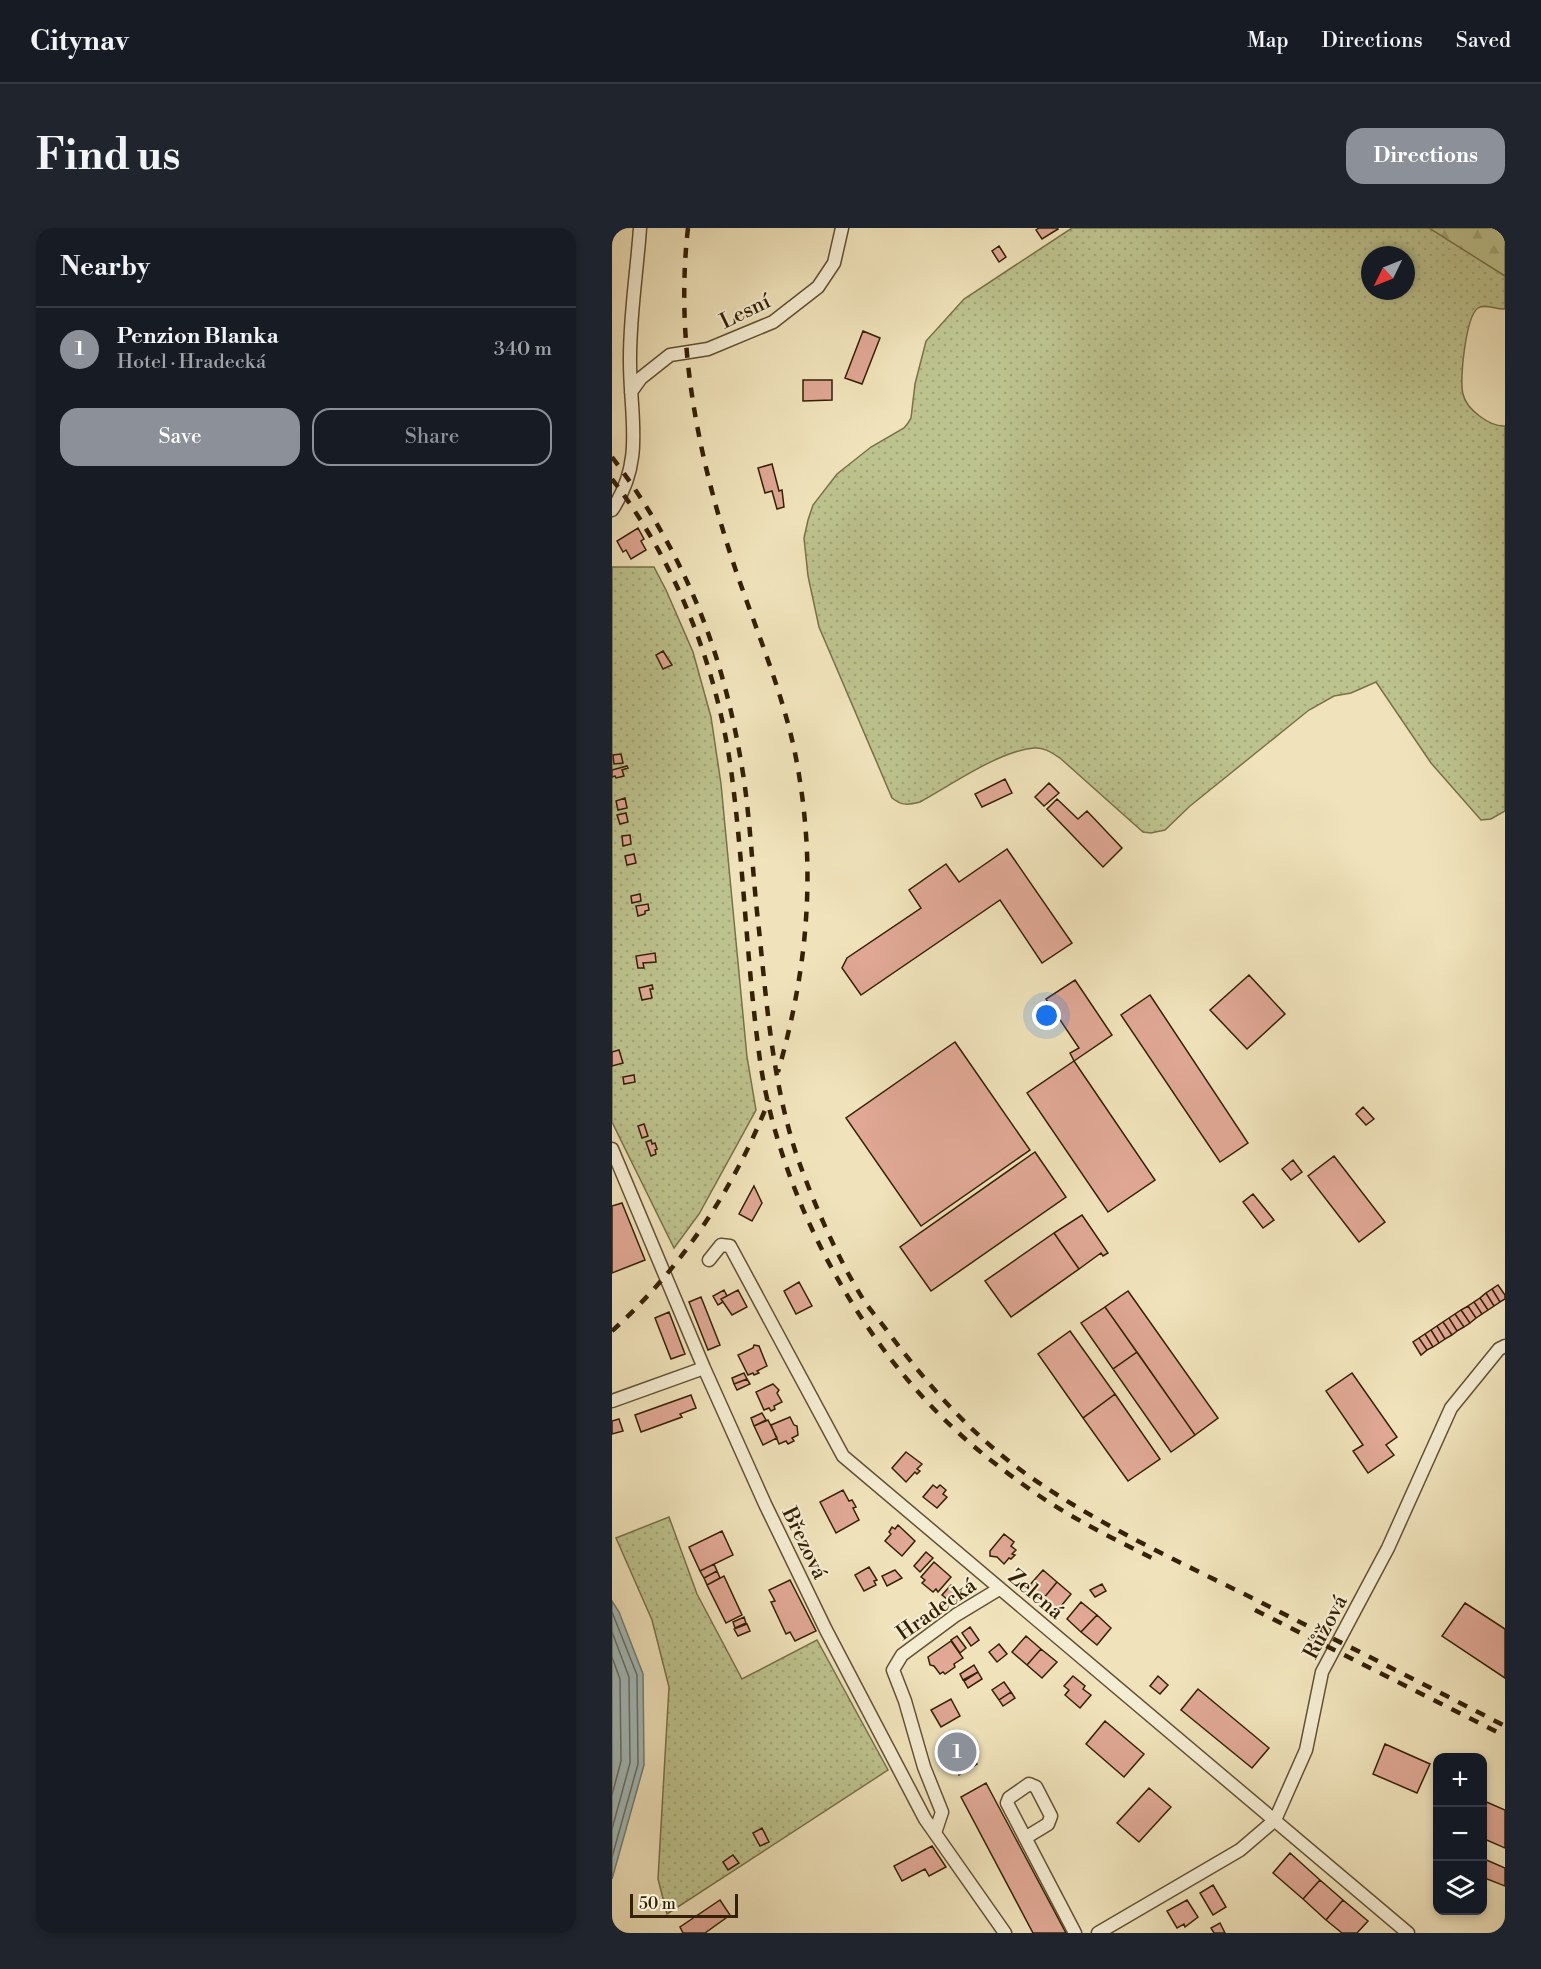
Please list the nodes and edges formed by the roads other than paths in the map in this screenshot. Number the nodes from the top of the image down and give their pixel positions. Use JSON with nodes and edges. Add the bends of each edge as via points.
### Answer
{"nodes":[{"id":1,"x":640,"y":228,"type":"edge"},
{"id":2,"x":842,"y":228,"type":"edge"},
{"id":3,"x":632,"y":392,"type":"junction"},
{"id":4,"x":612,"y":510,"type":"edge"},
{"id":5,"x":612,"y":1149,"type":"edge"},
{"id":6,"x":709,"y":1260,"type":"dead end"},
{"id":7,"x":1505,"y":1346,"type":"edge"},
{"id":8,"x":704,"y":1368,"type":"junction"},
{"id":9,"x":612,"y":1401,"type":"edge"},
{"id":10,"x":999,"y":1589,"type":"junction"},
{"id":11,"x":1275,"y":1820,"type":"junction"},
{"id":12,"x":935,"y":1833,"type":"junction"},
{"id":13,"x":1025,"y":1838,"type":"dead end"},
{"id":14,"x":1005,"y":1933,"type":"edge"},
{"id":15,"x":1075,"y":1933,"type":"edge"},
{"id":16,"x":1098,"y":1933,"type":"edge"},
{"id":17,"x":1408,"y":1933,"type":"edge"}],
"edges":[{"from":1,"to":3,"type":"street","via":[[630,357]]},
{"from":2,"to":3,"type":"street","name":"Lesní","via":[[834,262],[818,287],[773,322],[708,349],[670,355],[641,378]]},
{"from":3,"to":4,"type":"street","via":[[634,450],[628,479]]},
{"from":5,"to":8,"type":"street","name":"Březová"},
{"from":6,"to":10,"type":"street","name":"Zelená","via":[[721,1245],[730,1246],[843,1456]]},
{"from":7,"to":11,"type":"street","name":"Růžová","via":[[1451,1408],[1388,1548],[1322,1672],[1306,1750]]},
{"from":8,"to":9,"type":"street"},
{"from":8,"to":12,"type":"street","name":"Březová","via":[[826,1630]]},
{"from":10,"to":11,"type":"street","name":"Zelená"},
{"from":10,"to":12,"type":"street","name":"Hradecká","via":[[902,1655],[893,1670],[942,1812]]},
{"from":11,"to":16,"type":"street","name":"Růžová","via":[[1240,1850]]},
{"from":11,"to":17,"type":"street","name":"Zelená"},
{"from":12,"to":14,"type":"street","name":"Březová"},
{"from":13,"to":15,"type":"street"}]}
